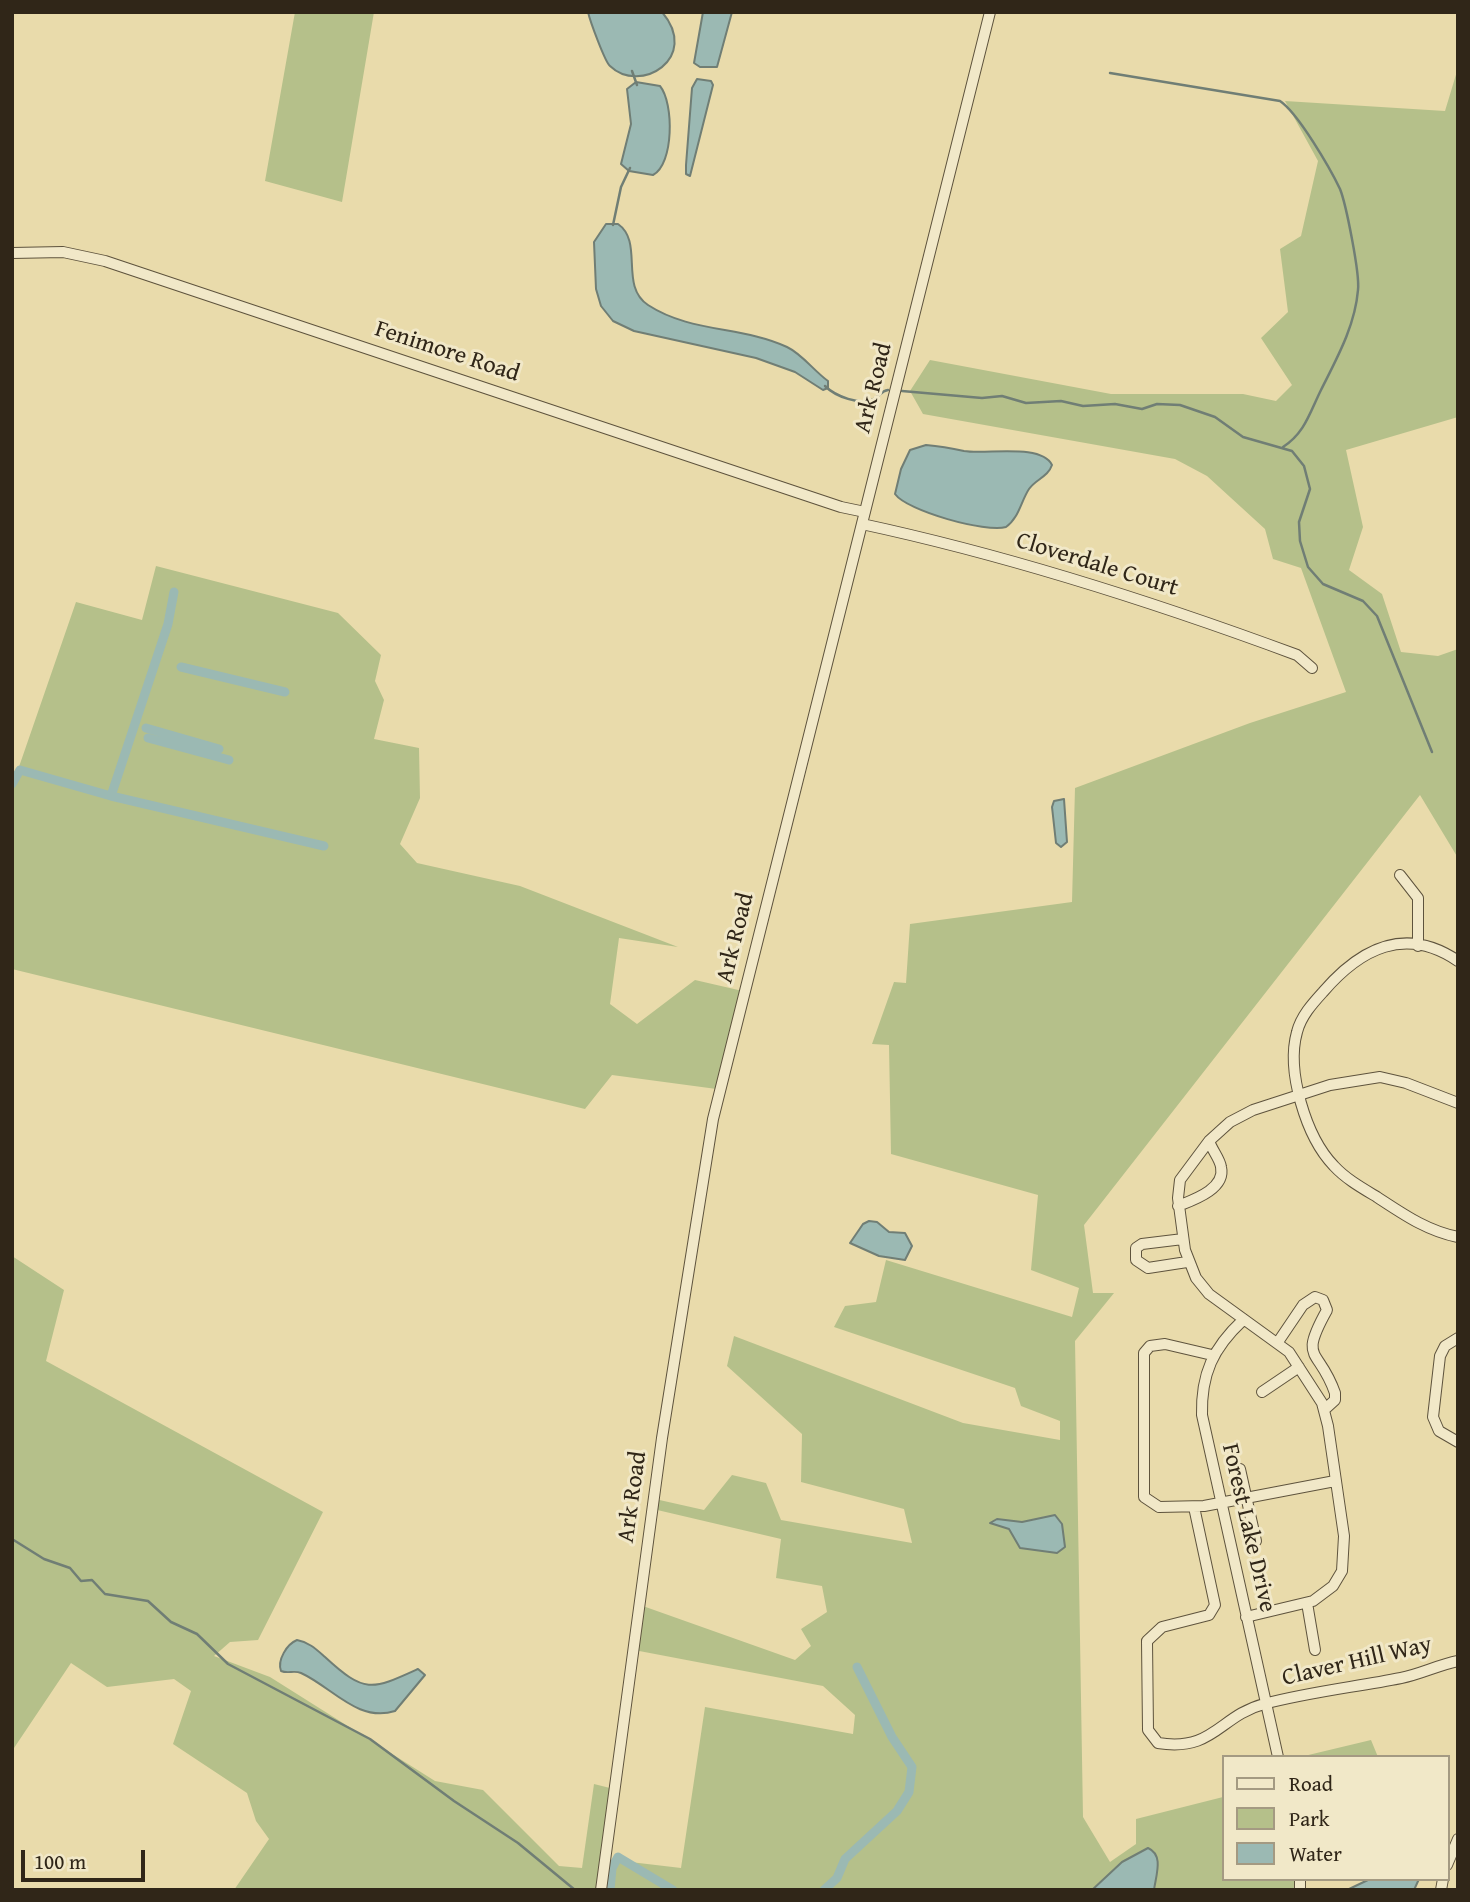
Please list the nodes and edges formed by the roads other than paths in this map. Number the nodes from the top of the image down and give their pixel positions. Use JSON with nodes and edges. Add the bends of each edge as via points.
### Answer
{"nodes":[{"id":1,"x":990,"y":12,"type":"edge"},
{"id":2,"x":12,"y":253,"type":"edge"},
{"id":3,"x":865,"y":512,"type":"junction"},
{"id":4,"x":862,"y":524,"type":"junction"},
{"id":5,"x":1312,"y":668,"type":"dead end"},
{"id":6,"x":1401,"y":875,"type":"dead end"},
{"id":7,"x":1418,"y":946,"type":"junction"},
{"id":8,"x":1458,"y":961,"type":"edge"},
{"id":9,"x":1300,"y":1094,"type":"junction"},
{"id":10,"x":1458,"y":1103,"type":"edge"},
{"id":11,"x":1209,"y":1142,"type":"junction"},
{"id":12,"x":1178,"y":1206,"type":"junction"},
{"id":13,"x":1458,"y":1237,"type":"edge"},
{"id":14,"x":1183,"y":1239,"type":"junction"},
{"id":15,"x":1187,"y":1262,"type":"junction"},
{"id":16,"x":1243,"y":1320,"type":"junction"},
{"id":17,"x":1458,"y":1338,"type":"edge"},
{"id":18,"x":1278,"y":1342,"type":"junction"},
{"id":19,"x":1212,"y":1355,"type":"junction"},
{"id":20,"x":1299,"y":1367,"type":"junction"},
{"id":21,"x":1262,"y":1392,"type":"dead end"},
{"id":22,"x":1324,"y":1410,"type":"junction"},
{"id":23,"x":1458,"y":1442,"type":"edge"},
{"id":24,"x":1240,"y":1469,"type":"dead end"},
{"id":25,"x":1335,"y":1481,"type":"junction"},
{"id":26,"x":1247,"y":1497,"type":"junction"},
{"id":27,"x":1221,"y":1504,"type":"junction"},
{"id":28,"x":1194,"y":1507,"type":"junction"},
{"id":29,"x":1256,"y":1541,"type":"dead end"},
{"id":30,"x":1307,"y":1603,"type":"junction"},
{"id":31,"x":1247,"y":1617,"type":"junction"},
{"id":32,"x":1315,"y":1650,"type":"dead end"},
{"id":33,"x":1458,"y":1661,"type":"edge"},
{"id":34,"x":1265,"y":1703,"type":"junction"},
{"id":35,"x":1278,"y":1755,"type":"edge"},
{"id":36,"x":1458,"y":1839,"type":"edge"},
{"id":37,"x":1449,"y":1860,"type":"edge"},
{"id":38,"x":601,"y":1890,"type":"edge"}],
"edges":[{"from":1,"to":3,"type":"street","name":"Ark Road"},
{"from":2,"to":3,"type":"street","name":"Fenimore Road","via":[[63,252],[105,261]]},
{"from":3,"to":4,"type":"street","name":"Ark Road"},
{"from":4,"to":5,"type":"street","name":"Cloverdale Court","via":[[951,543],[1116,590],[1297,655]]},
{"from":4,"to":38,"type":"street","name":"Ark Road","via":[[702,1169]]},
{"from":6,"to":7,"type":"street","via":[[1418,898]]},
{"from":7,"to":8,"type":"street"},
{"from":7,"to":9,"type":"street","via":[[1391,944],[1365,954],[1318,997],[1295,1041],[1293,1063]]},
{"from":9,"to":10,"type":"street","via":[[1380,1077]]},
{"from":9,"to":11,"type":"street","via":[[1237,1117]]},
{"from":9,"to":13,"type":"street","via":[[1315,1138],[1335,1168],[1415,1222]]},
{"from":11,"to":12,"type":"street","via":[[1180,1180]]},
{"from":11,"to":12,"type":"street","via":[[1221,1166],[1219,1176],[1204,1196]]},
{"from":12,"to":14,"type":"street"},
{"from":14,"to":15,"type":"street"},
{"from":14,"to":15,"type":"street","via":[[1142,1244],[1136,1248],[1136,1260],[1148,1268]]},
{"from":15,"to":16,"type":"street","via":[[1202,1287]]},
{"from":16,"to":18,"type":"street"},
{"from":16,"to":19,"type":"street","name":"Forest Lake Drive"},
{"from":17,"to":23,"type":"street","via":[[1440,1356],[1433,1417],[1439,1431]]},
{"from":18,"to":20,"type":"street"},
{"from":18,"to":22,"type":"street","via":[[1307,1301],[1315,1297],[1324,1300],[1327,1310],[1311,1345],[1335,1393],[1335,1400]]},
{"from":19,"to":27,"type":"street","name":"Forest Lake Drive","via":[[1204,1379],[1202,1415]]},
{"from":19,"to":28,"type":"street","via":[[1160,1344],[1146,1349],[1143,1359],[1143,1497],[1159,1507]]},
{"from":20,"to":21,"type":"street"},
{"from":20,"to":22,"type":"street"},
{"from":22,"to":25,"type":"street"},
{"from":24,"to":26,"type":"street"},
{"from":25,"to":26,"type":"street"},
{"from":25,"to":30,"type":"street","via":[[1344,1563],[1333,1586]]},
{"from":26,"to":27,"type":"street"},
{"from":26,"to":29,"type":"street"},
{"from":27,"to":28,"type":"street"},
{"from":27,"to":31,"type":"street","name":"Forest Lake Drive"},
{"from":28,"to":34,"type":"street","name":"Claver Hill Way","via":[[1215,1605],[1209,1615],[1163,1628],[1147,1641],[1150,1735],[1158,1743],[1194,1743],[1213,1736],[1240,1713]]},
{"from":30,"to":31,"type":"street"},
{"from":30,"to":32,"type":"street"},
{"from":31,"to":34,"type":"street","name":"Forest Lake Drive"},
{"from":33,"to":34,"type":"street","name":"Claver Hill Way","via":[[1412,1676]]},
{"from":34,"to":35,"type":"street","name":"Forest Lake Drive"},
{"from":36,"to":37,"type":"street"}]}
